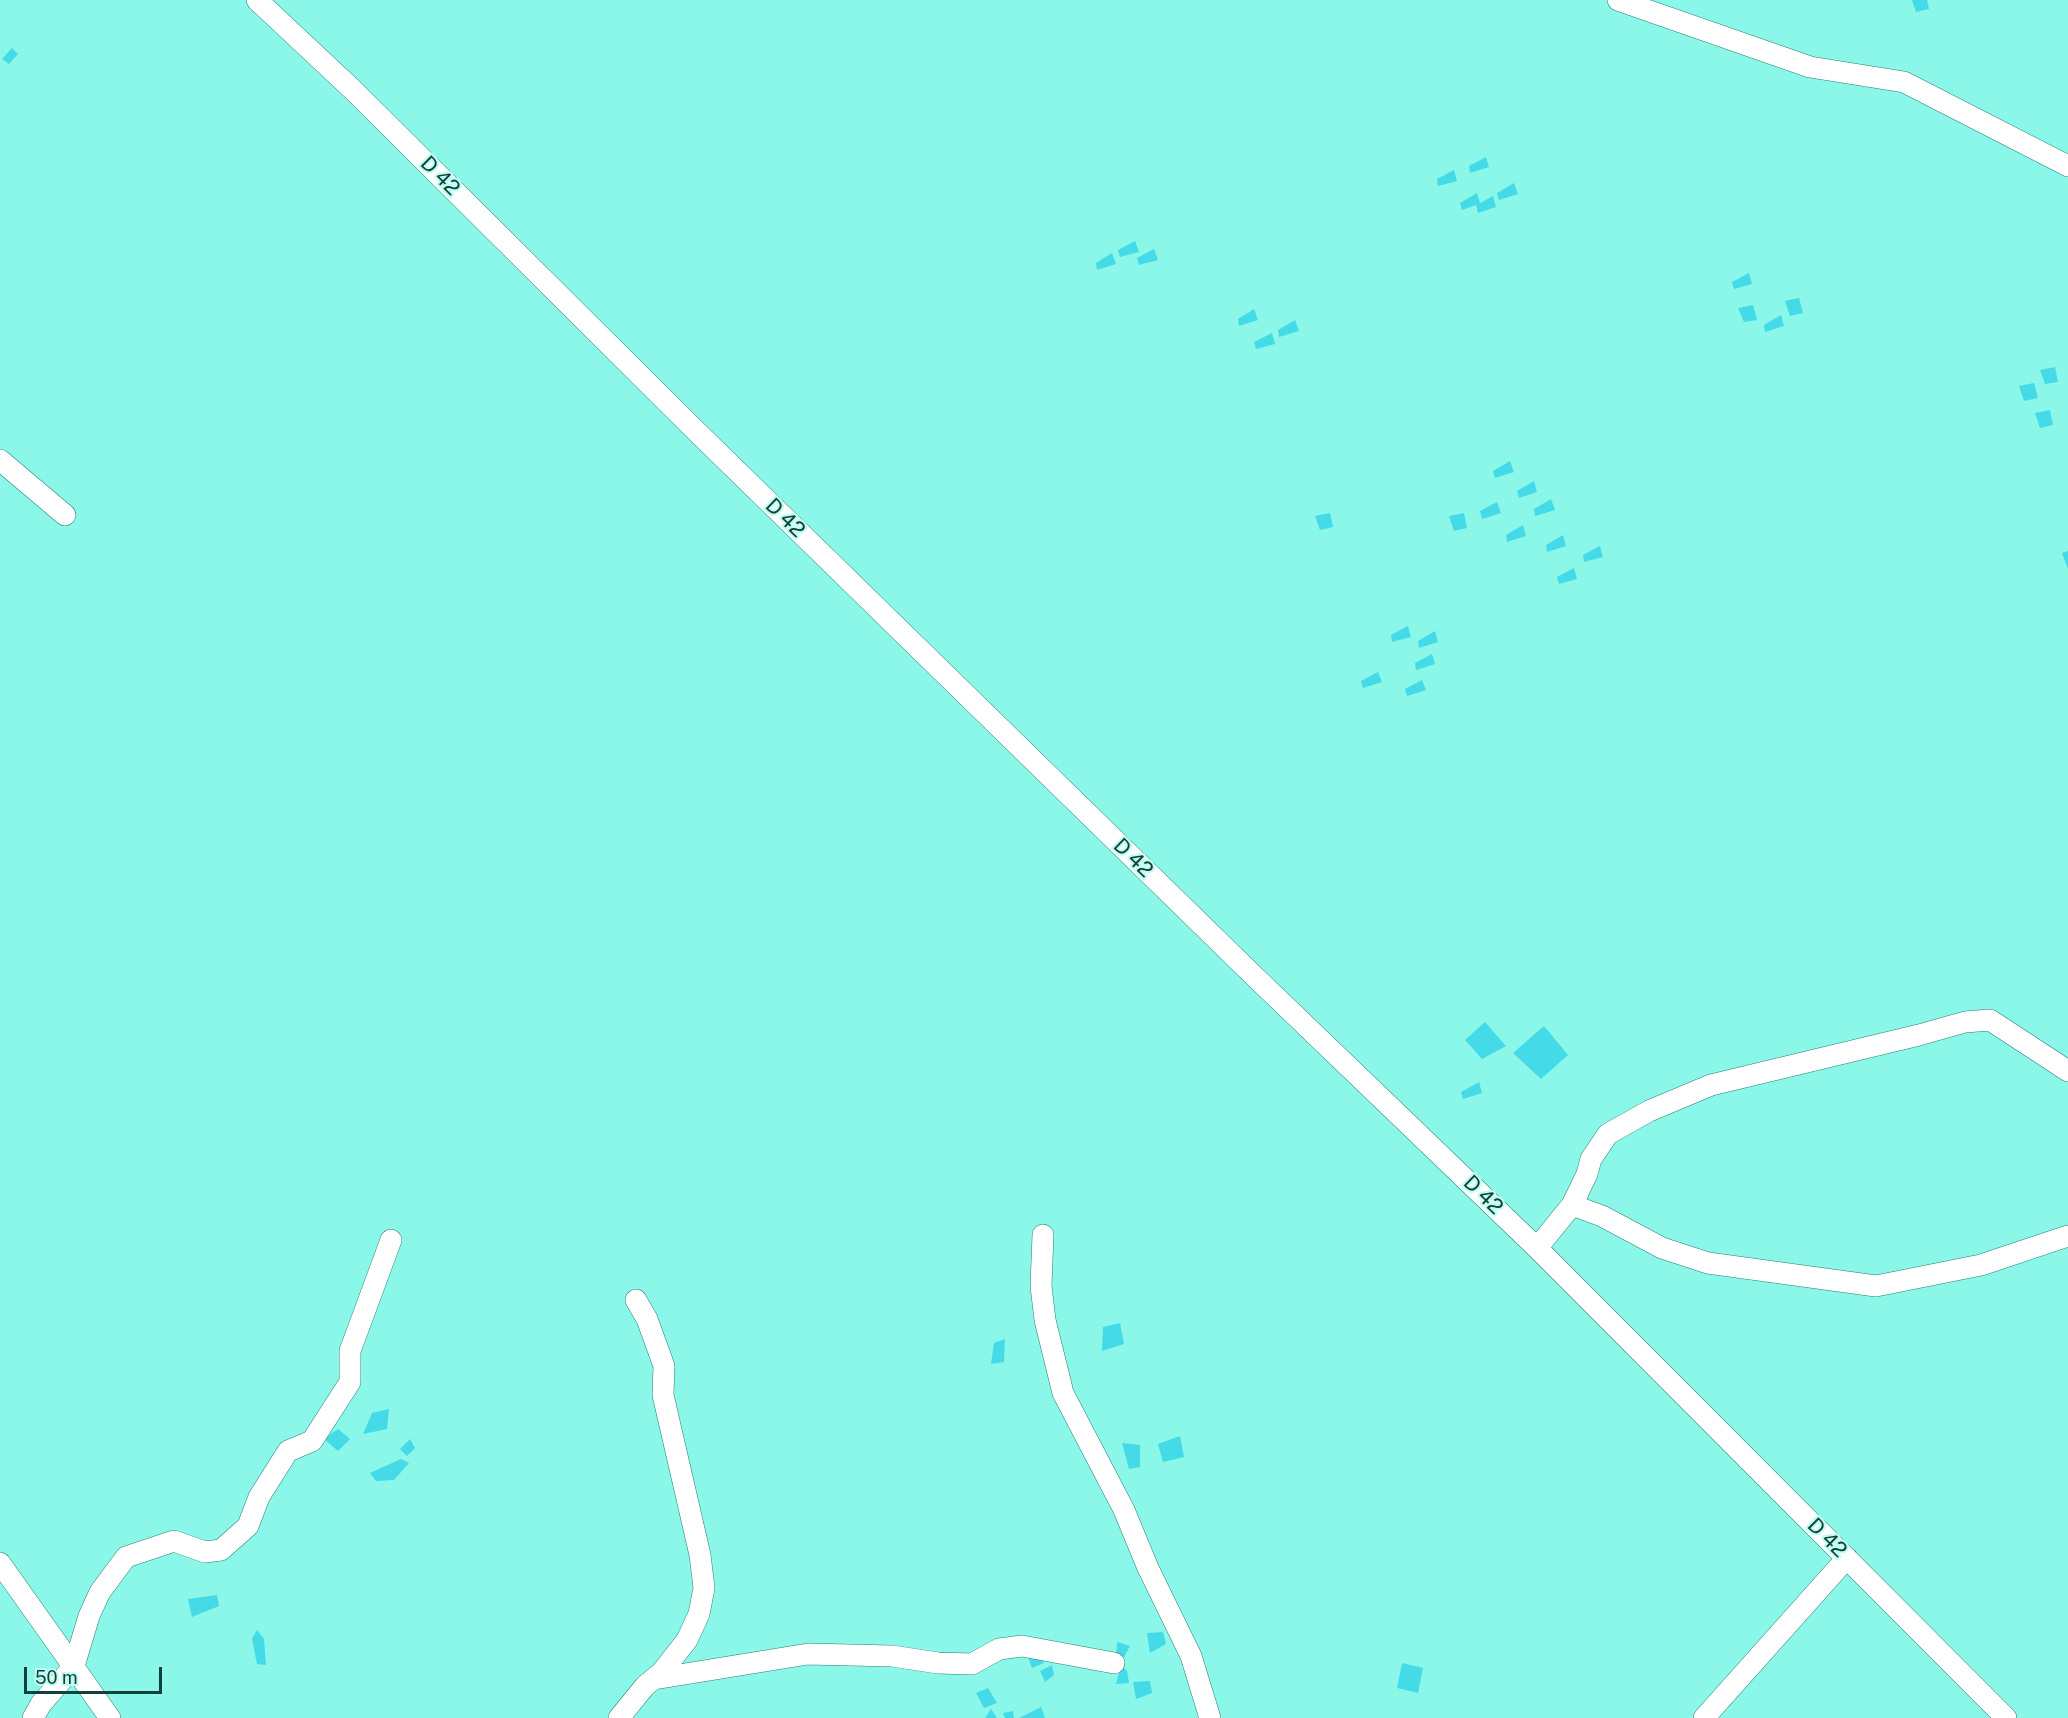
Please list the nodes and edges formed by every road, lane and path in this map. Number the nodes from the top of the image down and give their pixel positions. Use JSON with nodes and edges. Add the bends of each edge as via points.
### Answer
{"nodes":[{"id":1,"x":257,"y":0,"type":"edge"},
{"id":2,"x":1618,"y":0,"type":"edge"},
{"id":3,"x":2068,"y":166,"type":"edge"},
{"id":4,"x":0,"y":460,"type":"edge"},
{"id":5,"x":65,"y":515,"type":"dead end"},
{"id":6,"x":2068,"y":1071,"type":"edge"},
{"id":7,"x":1572,"y":1205,"type":"junction"},
{"id":8,"x":1043,"y":1235,"type":"dead end"},
{"id":9,"x":2068,"y":1236,"type":"edge"},
{"id":10,"x":391,"y":1240,"type":"dead end"},
{"id":11,"x":1537,"y":1248,"type":"junction"},
{"id":12,"x":636,"y":1300,"type":"dead end"},
{"id":13,"x":1847,"y":1558,"type":"junction"},
{"id":14,"x":0,"y":1563,"type":"edge"},
{"id":15,"x":1114,"y":1663,"type":"dead end"},
{"id":16,"x":74,"y":1666,"type":"junction"},
{"id":17,"x":654,"y":1678,"type":"junction"},
{"id":18,"x":33,"y":1718,"type":"edge"},
{"id":19,"x":110,"y":1718,"type":"edge"},
{"id":20,"x":619,"y":1718,"type":"edge"},
{"id":21,"x":1210,"y":1718,"type":"edge"},
{"id":22,"x":1704,"y":1718,"type":"edge"},
{"id":23,"x":2006,"y":1718,"type":"edge"}],
"edges":[{"from":1,"to":11,"type":"street","name":"D 42","number":"D 42","via":[[1243,966]]},
{"from":2,"to":3,"type":"street","via":[[1810,67],[1904,82]]},
{"from":4,"to":5,"type":"street"},
{"from":6,"to":7,"type":"street","via":[[1990,1020],[1965,1022],[1711,1086],[1649,1111],[1608,1134],[1591,1158]]},
{"from":7,"to":9,"type":"street","via":[[1602,1216],[1662,1248],[1707,1263],[1876,1286],[1981,1264]]},
{"from":7,"to":11,"type":"street"},
{"from":8,"to":21,"type":"street","via":[[1041,1286],[1045,1320],[1063,1393],[1124,1510],[1191,1656]]},
{"from":10,"to":16,"type":"street","via":[[350,1351],[350,1382],[312,1441],[288,1451],[259,1497],[249,1526],[221,1550],[205,1552],[174,1541],[126,1557],[100,1592]]},
{"from":11,"to":13,"type":"street","name":"D 42","number":"D 42"},
{"from":12,"to":17,"type":"street","via":[[664,1366],[663,1395],[704,1588],[699,1614],[687,1640]]},
{"from":13,"to":22,"type":"street"},
{"from":13,"to":23,"type":"street","name":"D 42","number":"D 42"},
{"from":14,"to":16,"type":"street"},
{"from":15,"to":17,"type":"street","via":[[1022,1646],[999,1649],[972,1664],[892,1656],[808,1654]]},
{"from":16,"to":18,"type":"street"},
{"from":16,"to":19,"type":"street"},
{"from":17,"to":20,"type":"street"}]}
